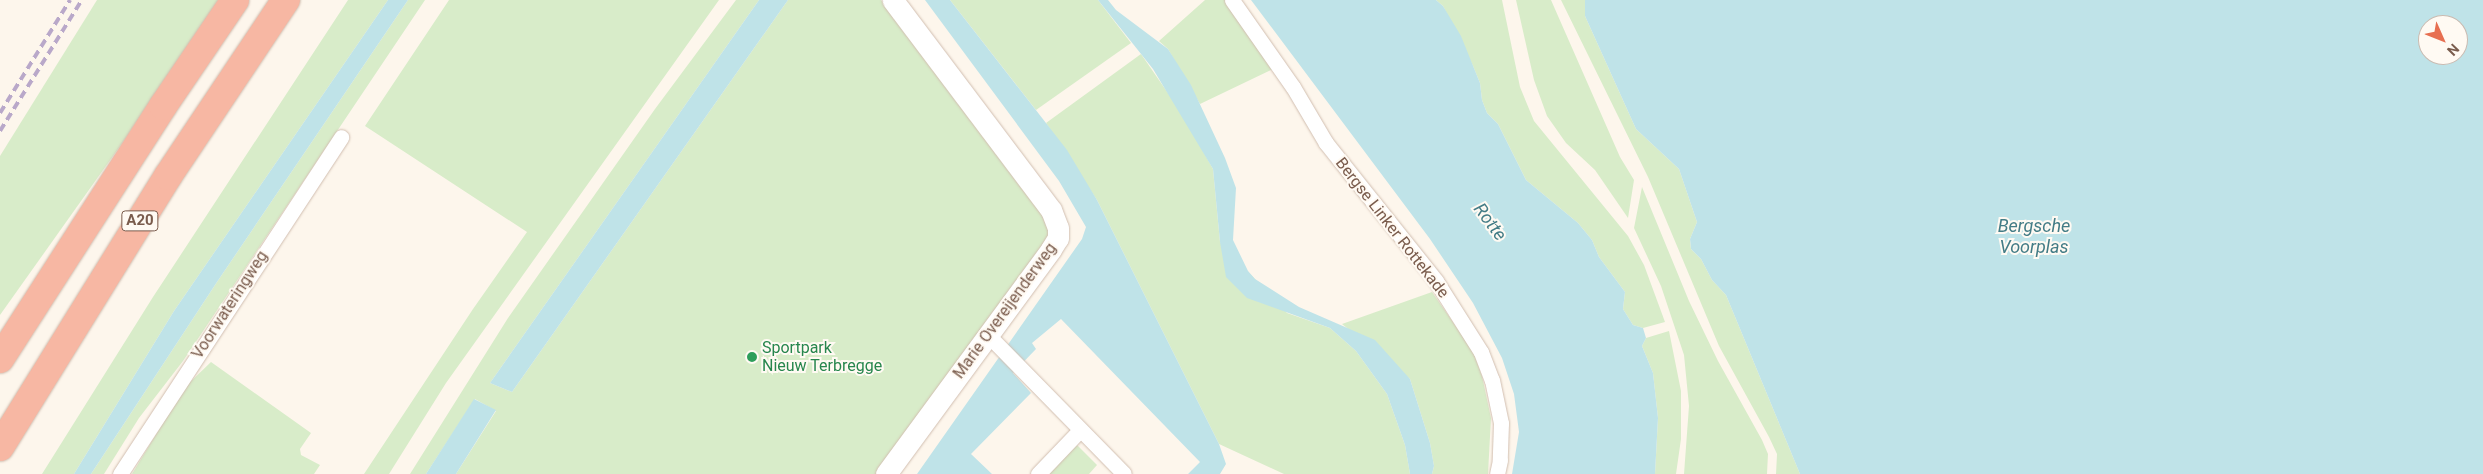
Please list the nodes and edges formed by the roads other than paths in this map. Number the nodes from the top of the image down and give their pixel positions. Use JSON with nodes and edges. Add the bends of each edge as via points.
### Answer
{"nodes":[{"id":1,"x":235,"y":0,"type":"edge"},
{"id":2,"x":286,"y":0,"type":"edge"},
{"id":3,"x":893,"y":0,"type":"edge"},
{"id":4,"x":1232,"y":0,"type":"edge"},
{"id":5,"x":342,"y":137,"type":"dead end"},
{"id":6,"x":994,"y":342,"type":"junction"},
{"id":7,"x":0,"y":360,"type":"edge"},
{"id":8,"x":1080,"y":430,"type":"junction"},
{"id":9,"x":0,"y":447,"type":"edge"},
{"id":10,"x":120,"y":474,"type":"edge"},
{"id":11,"x":886,"y":474,"type":"edge"},
{"id":12,"x":1038,"y":474,"type":"edge"},
{"id":13,"x":1124,"y":474,"type":"edge"},
{"id":14,"x":1497,"y":474,"type":"edge"}],
"edges":[{"from":1,"to":7,"type":"highway","number":"A20"},
{"from":2,"to":9,"type":"highway","number":"A20","via":[[168,176]]},
{"from":3,"to":6,"type":"street","name":"Marie Overeijenderweg","via":[[1056,220],[1058,238]]},
{"from":4,"to":14,"type":"street","name":"Bergse Linker Rottekade","via":[[1293,87],[1326,143],[1436,281],[1481,352],[1492,380],[1500,423]]},
{"from":5,"to":10,"type":"street","name":"Voorwateringweg"},
{"from":6,"to":8,"type":"street"},
{"from":6,"to":11,"type":"street","name":"Marie Overeijenderweg"},
{"from":8,"to":12,"type":"street"},
{"from":8,"to":13,"type":"street"}]}
